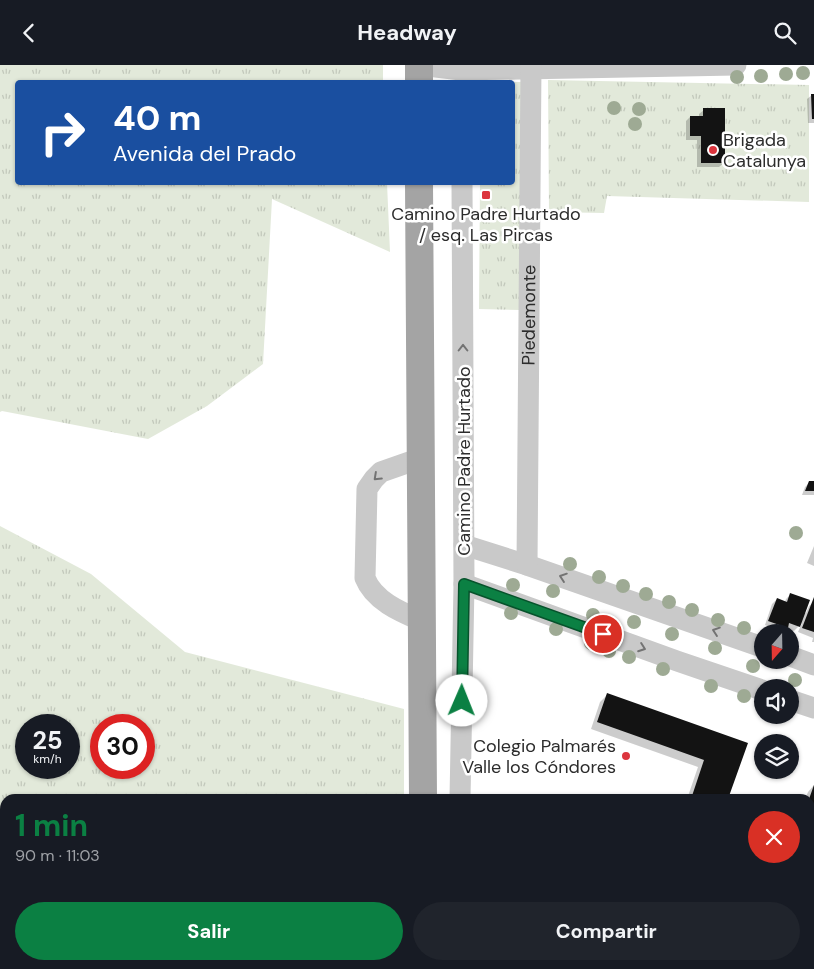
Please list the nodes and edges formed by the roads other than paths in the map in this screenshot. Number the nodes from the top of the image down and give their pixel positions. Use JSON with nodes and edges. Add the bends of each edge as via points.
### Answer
{"nodes":[{"id":1,"x":419,"y":65,"type":"edge"},
{"id":2,"x":736,"y":65,"type":"edge"},
{"id":3,"x":619,"y":66,"type":"edge"},
{"id":4,"x":531,"y":67,"type":"edge"},
{"id":5,"x":461,"y":73,"type":"edge"},
{"id":6,"x":419,"y":80,"type":"edge"},
{"id":7,"x":420,"y":185,"type":"edge"},
{"id":8,"x":462,"y":185,"type":"edge"},
{"id":9,"x":421,"y":458,"type":"junction"},
{"id":10,"x":464,"y":545,"type":"junction"},
{"id":11,"x":527,"y":565,"type":"junction"},
{"id":12,"x":464,"y":584,"type":"junction"},
{"id":13,"x":422,"y":621,"type":"junction"},
{"id":14,"x":754,"y":644,"type":"edge"},
{"id":15,"x":799,"y":659,"type":"edge"},
{"id":16,"x":814,"y":665,"type":"edge"},
{"id":17,"x":754,"y":687,"type":"edge"},
{"id":18,"x":799,"y":703,"type":"edge"},
{"id":19,"x":814,"y":708,"type":"edge"},
{"id":20,"x":423,"y":794,"type":"edge"},
{"id":21,"x":460,"y":794,"type":"edge"}],
"edges":[{"from":1,"to":5,"type":"street"},
{"from":1,"to":6,"type":"main road"},
{"from":2,"to":3,"type":"street"},
{"from":3,"to":4,"type":"street"},
{"from":4,"to":5,"type":"street"},
{"from":4,"to":11,"type":"street","name":"Piedemonte"},
{"from":7,"to":9,"type":"main road"},
{"from":10,"to":8,"type":"street","name":"Camino Padre Hurtado","one_way":true},
{"from":9,"to":13,"type":"main road"},
{"from":9,"to":13,"type":"street","one_way":true,"via":[[381,472],[367,489],[365,578],[376,595],[402,613]]},
{"from":10,"to":11,"type":"street"},
{"from":10,"to":12,"type":"street","name":"Camino Padre Hurtado"},
{"from":14,"to":11,"type":"street","one_way":true},
{"from":12,"to":17,"type":"street","one_way":true},
{"from":12,"to":21,"type":"street","name":"Camino Padre Hurtado"},
{"from":13,"to":20,"type":"main road"},
{"from":15,"to":16,"type":"street"},
{"from":18,"to":19,"type":"street"}]}
